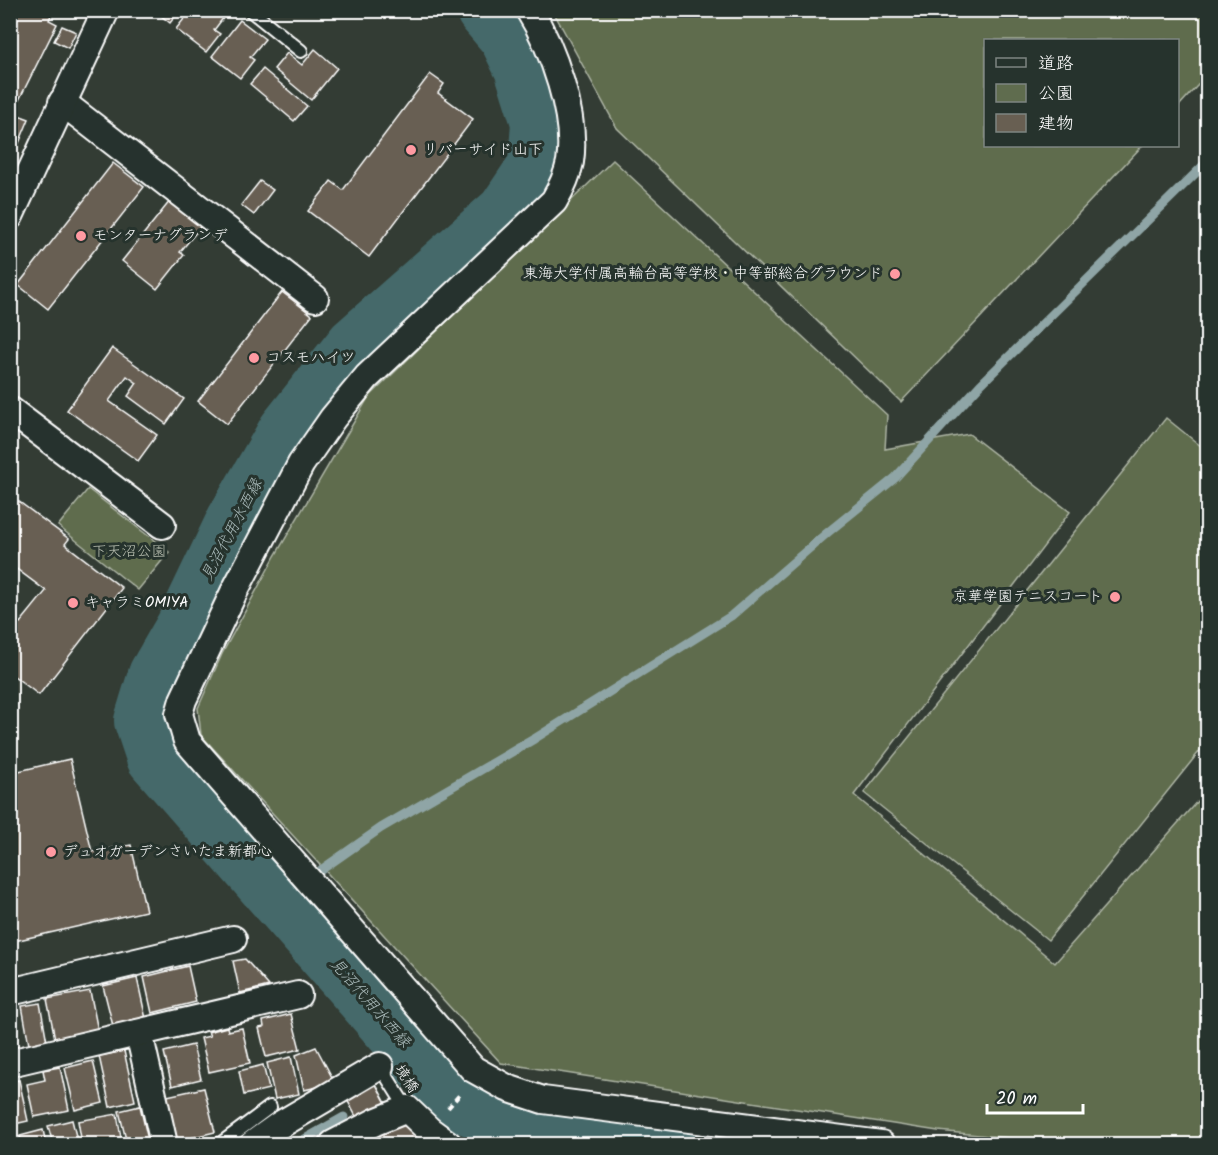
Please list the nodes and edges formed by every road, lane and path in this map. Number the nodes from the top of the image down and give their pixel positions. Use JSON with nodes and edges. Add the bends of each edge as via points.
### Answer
{"nodes":[{"id":1,"x":106,"y":10,"type":"edge"},
{"id":2,"x":250,"y":10,"type":"edge"},
{"id":3,"x":529,"y":10,"type":"edge"},
{"id":4,"x":301,"y":51,"type":"dead end"},
{"id":5,"x":62,"y":102,"type":"junction"},
{"id":6,"x":10,"y":216,"type":"edge"},
{"id":7,"x":315,"y":298,"type":"dead end"},
{"id":8,"x":10,"y":410,"type":"edge"},
{"id":9,"x":162,"y":525,"type":"dead end"},
{"id":10,"x":233,"y":939,"type":"dead end"},
{"id":11,"x":10,"y":992,"type":"edge"},
{"id":12,"x":298,"y":995,"type":"dead end"},
{"id":13,"x":139,"y":1033,"type":"junction"},
{"id":14,"x":10,"y":1063,"type":"edge"},
{"id":15,"x":380,"y":1066,"type":"joint"},
{"id":16,"x":479,"y":1073,"type":"junction"},
{"id":17,"x":270,"y":1107,"type":"dead end"},
{"id":18,"x":407,"y":1109,"type":"junction"},
{"id":19,"x":439,"y":1137,"type":"edge"},
{"id":20,"x":164,"y":1144,"type":"edge"},
{"id":21,"x":220,"y":1144,"type":"edge"},
{"id":22,"x":253,"y":1144,"type":"edge"},
{"id":23,"x":333,"y":1144,"type":"edge"},
{"id":24,"x":881,"y":1144,"type":"edge"}],
"edges":[{"from":1,"to":5,"type":"street"},
{"from":2,"to":4,"type":"lane"},
{"from":3,"to":16,"type":"street","via":[[546,44],[566,108],[570,162],[564,182],[554,201],[367,377],[333,418],[301,464],[234,592],[179,714],[187,741]]},
{"from":5,"to":6,"type":"street"},
{"from":5,"to":7,"type":"street"},
{"from":8,"to":9,"type":"street"},
{"from":10,"to":11,"type":"street"},
{"from":12,"to":13,"type":"street"},
{"from":13,"to":14,"type":"street"},
{"from":13,"to":20,"type":"street"},
{"from":15,"to":18,"type":"lane","name":"境橋"},
{"from":15,"to":22,"type":"street"},
{"from":16,"to":19,"type":"path"},
{"from":16,"to":24,"type":"street","via":[[543,1100]]},
{"from":17,"to":21,"type":"lane"},
{"from":18,"to":19,"type":"street"},
{"from":18,"to":23,"type":"street"}]}
